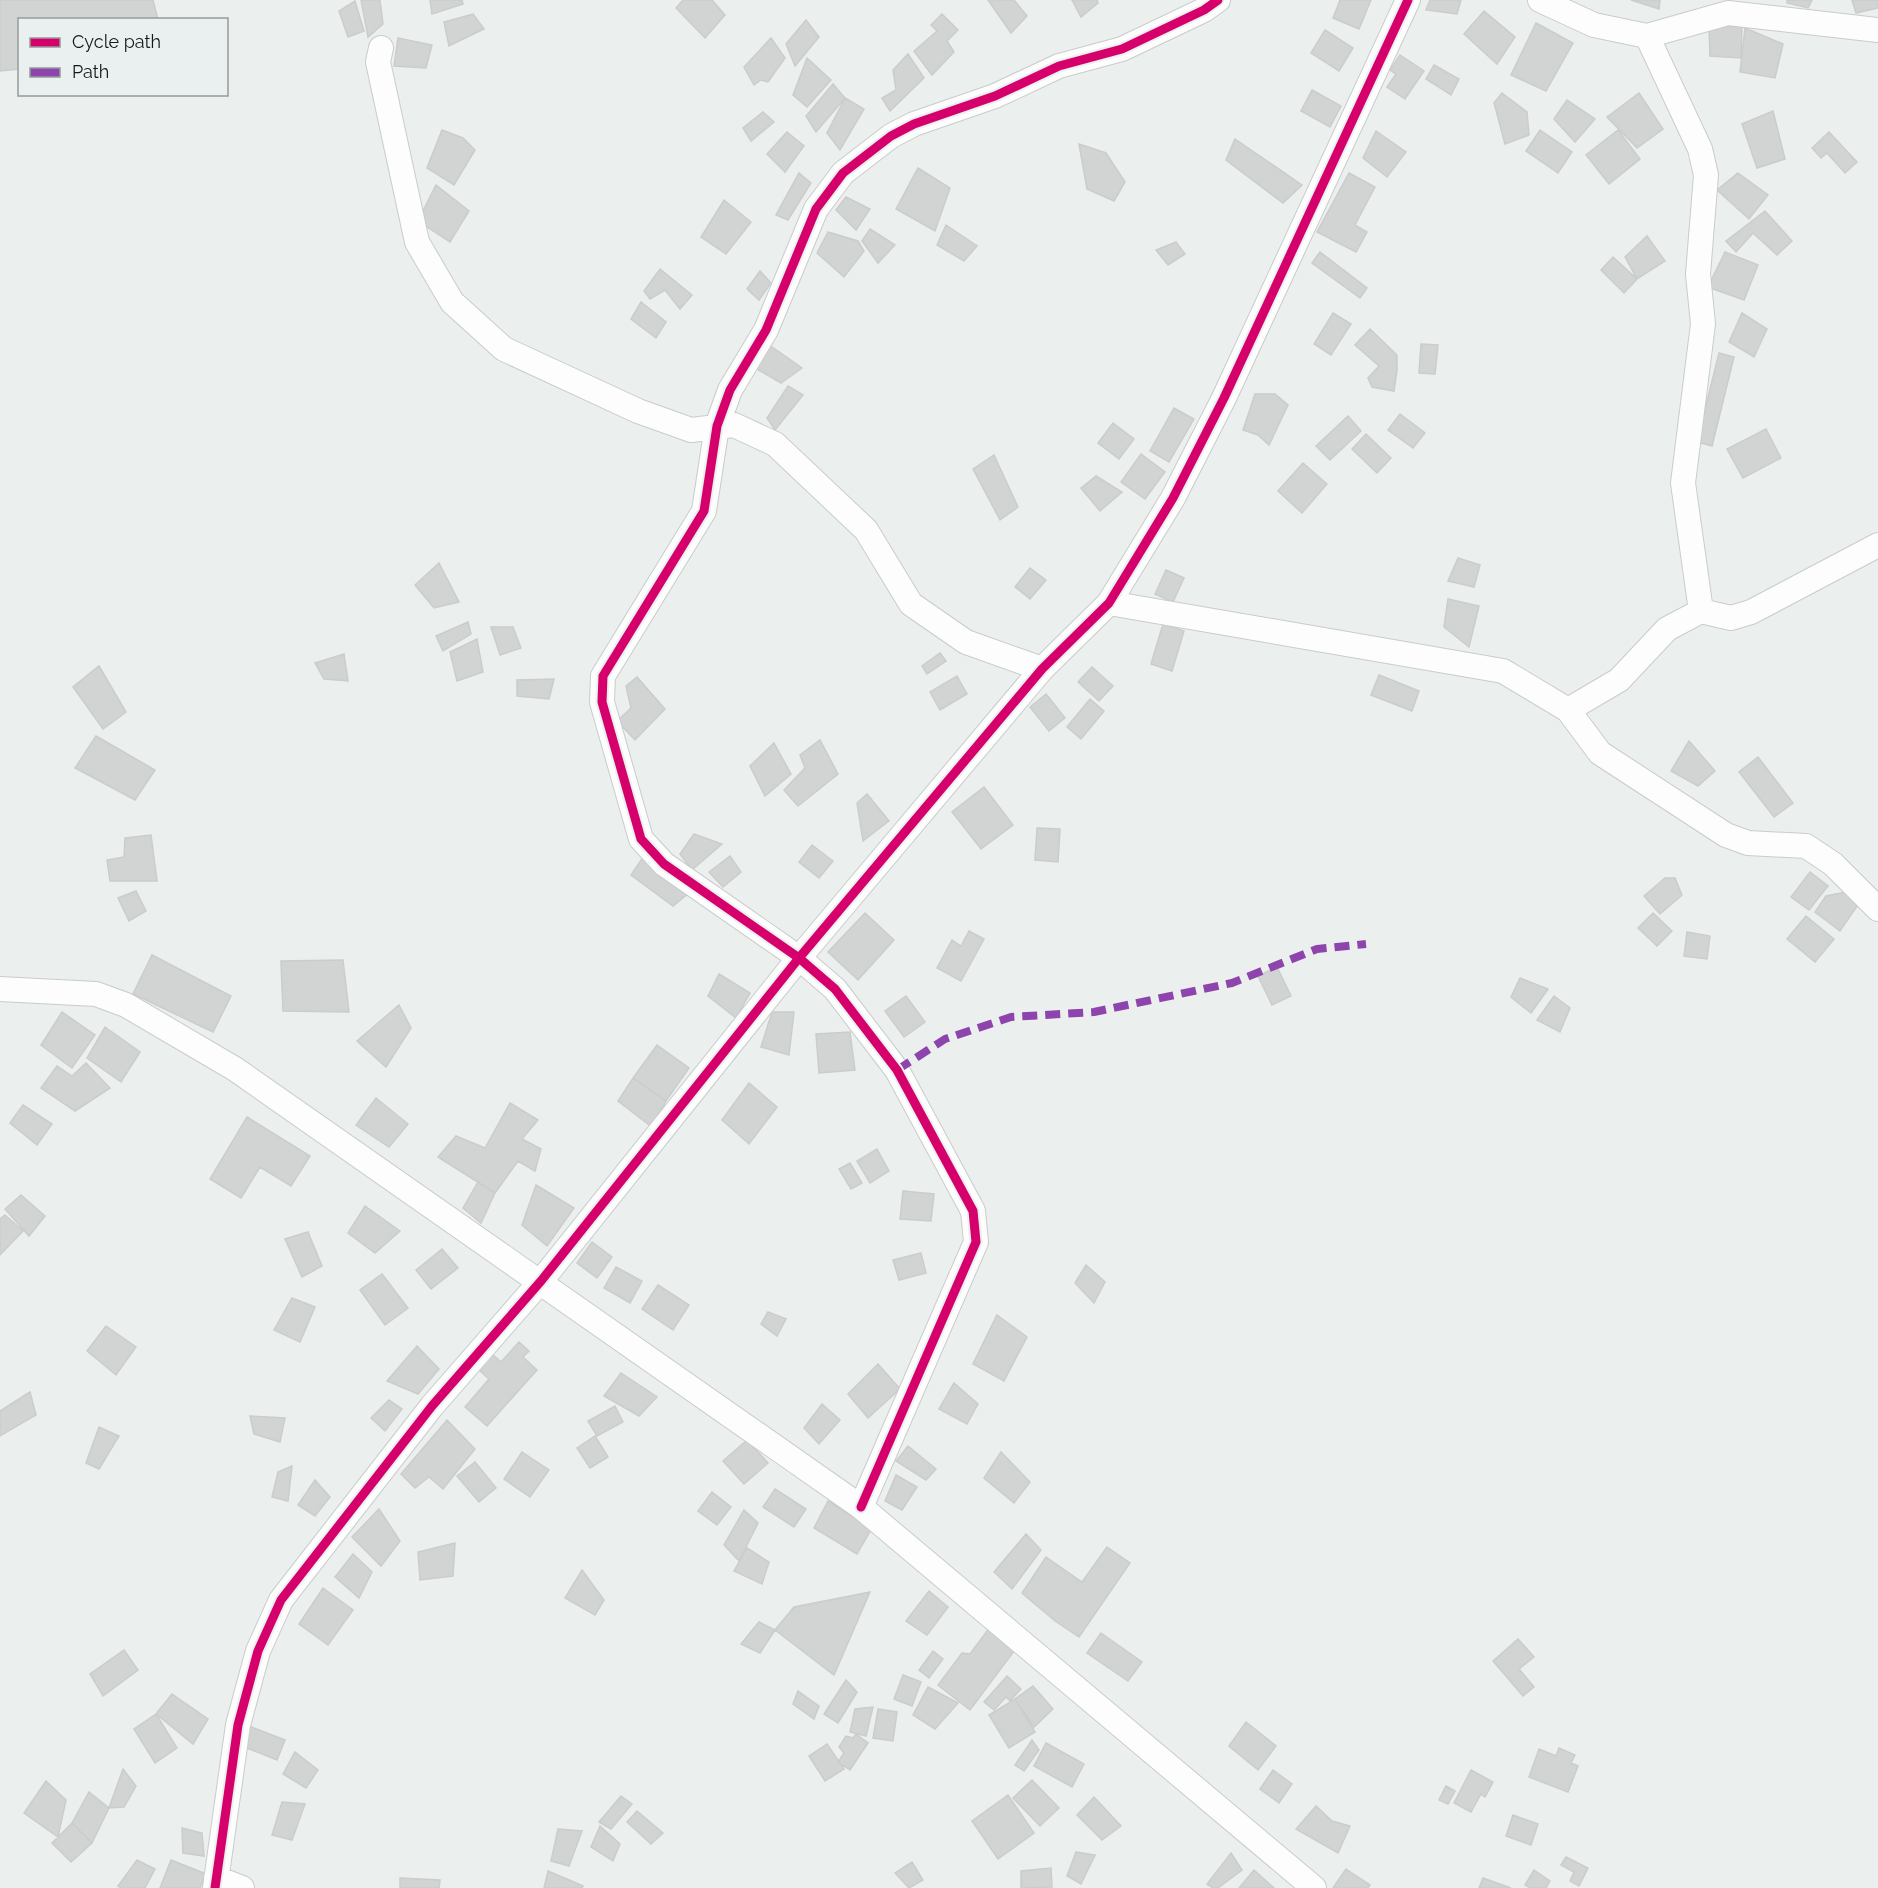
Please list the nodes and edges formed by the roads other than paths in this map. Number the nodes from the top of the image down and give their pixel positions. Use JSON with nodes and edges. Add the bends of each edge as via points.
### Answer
{"nodes":[{"id":1,"x":1218,"y":0,"type":"edge"},
{"id":2,"x":1408,"y":0,"type":"edge"},
{"id":3,"x":1540,"y":0,"type":"edge"},
{"id":4,"x":1878,"y":30,"type":"edge"},
{"id":5,"x":1647,"y":36,"type":"junction"},
{"id":6,"x":381,"y":48,"type":"dead end"},
{"id":7,"x":717,"y":426,"type":"junction"},
{"id":8,"x":1878,"y":545,"type":"edge"},
{"id":9,"x":1110,"y":603,"type":"junction"},
{"id":10,"x":1701,"y":611,"type":"junction"},
{"id":11,"x":1042,"y":669,"type":"junction"},
{"id":12,"x":1568,"y":710,"type":"junction"},
{"id":13,"x":1878,"y":909,"type":"edge"},
{"id":14,"x":799,"y":958,"type":"junction"},
{"id":15,"x":0,"y":989,"type":"edge"},
{"id":16,"x":541,"y":1281,"type":"junction"},
{"id":17,"x":861,"y":1507,"type":"junction"},
{"id":18,"x":216,"y":1883,"type":"edge"},
{"id":19,"x":242,"y":1888,"type":"edge"},
{"id":20,"x":1314,"y":1888,"type":"edge"}],
"edges":[{"from":1,"to":7,"type":"street","via":[[1122,49],[1059,66],[995,96],[914,124],[891,136],[843,173],[816,209],[766,330],[730,390]]},
{"from":2,"to":9,"type":"street","via":[[1224,398],[1173,498]]},
{"from":3,"to":5,"type":"street","via":[[1594,25]]},
{"from":4,"to":5,"type":"street","via":[[1728,13]]},
{"from":5,"to":10,"type":"street","via":[[1700,149],[1706,175],[1698,274],[1703,324],[1683,483]]},
{"from":6,"to":7,"type":"street","via":[[378,62],[417,242],[452,302],[504,349],[659,419],[691,430]]},
{"from":7,"to":11,"type":"street","via":[[734,424],[775,444],[866,530],[910,603],[966,642]]},
{"from":7,"to":14,"type":"street","via":[[704,511],[603,676],[602,702],[640,839],[664,864]]},
{"from":8,"to":10,"type":"street","via":[[1751,612],[1731,618]]},
{"from":9,"to":11,"type":"street"},
{"from":9,"to":12,"type":"street","via":[[1503,671]]},
{"from":10,"to":12,"type":"street","via":[[1667,629],[1619,680]]},
{"from":11,"to":14,"type":"street"},
{"from":12,"to":13,"type":"street","via":[[1600,753],[1726,835],[1748,843],[1806,846],[1833,864]]},
{"from":14,"to":16,"type":"street"},
{"from":14,"to":17,"type":"street","via":[[835,989],[897,1070],[974,1211],[976,1242]]},
{"from":15,"to":16,"type":"street","via":[[96,994],[126,1005],[235,1069]]},
{"from":16,"to":17,"type":"street"},
{"from":16,"to":18,"type":"street","via":[[432,1406],[281,1600],[258,1651],[237,1725]]},
{"from":17,"to":20,"type":"street"},
{"from":18,"to":19,"type":"street"}]}
